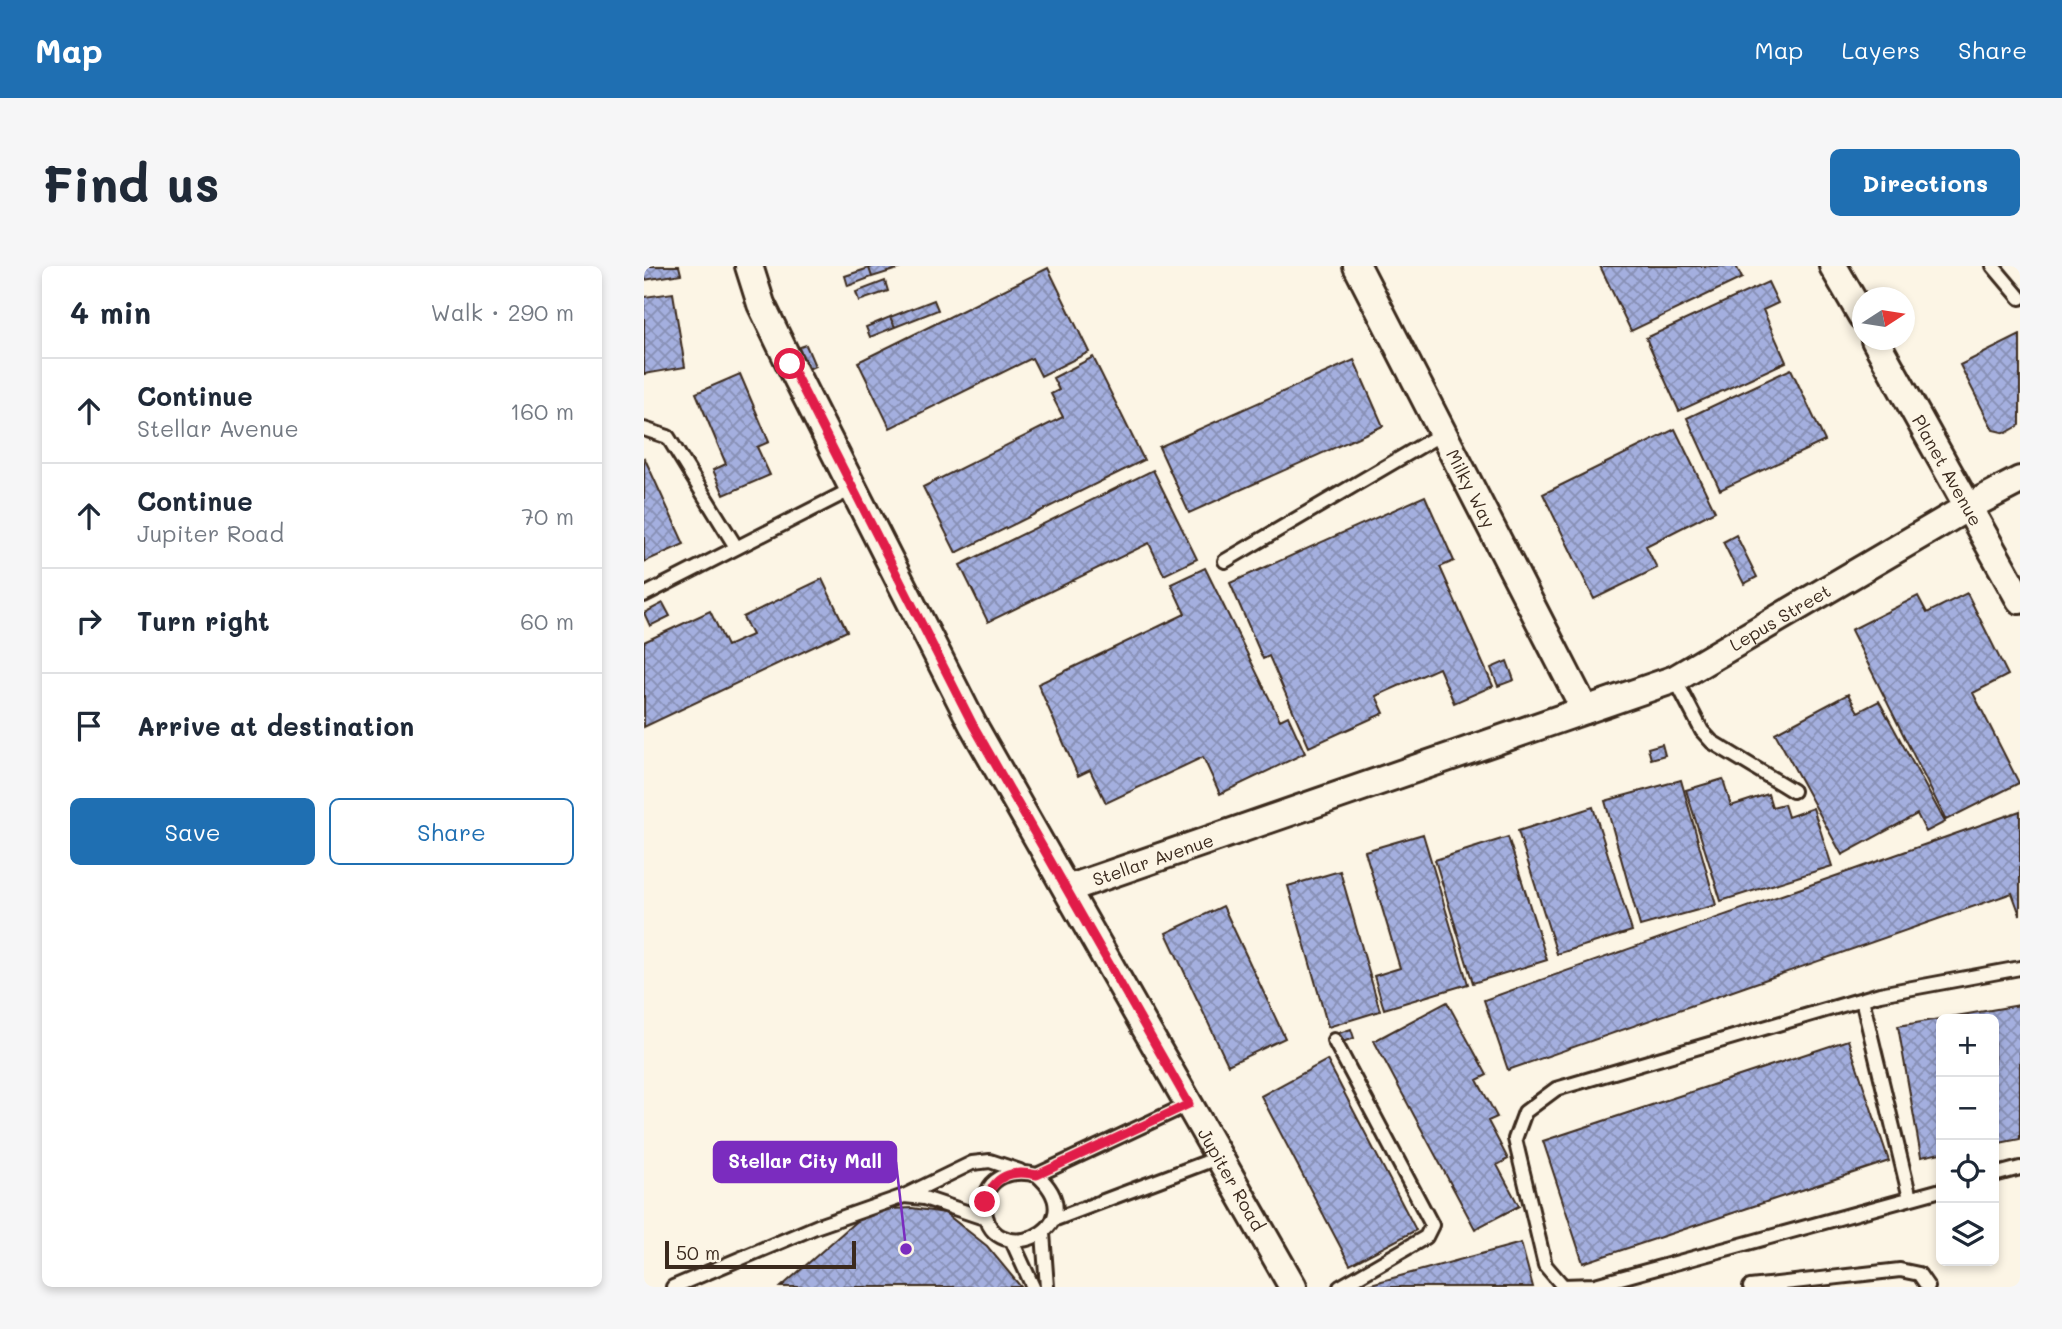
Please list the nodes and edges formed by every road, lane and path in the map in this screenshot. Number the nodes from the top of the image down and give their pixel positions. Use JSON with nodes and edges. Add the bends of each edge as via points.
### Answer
{"nodes":[{"id":1,"x":749,"y":266,"type":"edge"},
{"id":2,"x":1357,"y":266,"type":"edge"},
{"id":3,"x":1833,"y":266,"type":"edge"},
{"id":4,"x":1993,"y":266,"type":"edge"},
{"id":5,"x":1852,"y":298,"type":"edge"},
{"id":6,"x":2020,"y":298,"type":"edge"},
{"id":7,"x":1881,"y":350,"type":"edge"},
{"id":8,"x":644,"y":429,"type":"edge"},
{"id":9,"x":1443,"y":433,"type":"junction"},
{"id":10,"x":2020,"y":480,"type":"edge"},
{"id":11,"x":852,"y":489,"type":"junction"},
{"id":12,"x":1968,"y":507,"type":"junction"},
{"id":13,"x":736,"y":547,"type":"junction"},
{"id":14,"x":1225,"y":561,"type":"dead end"},
{"id":15,"x":644,"y":595,"type":"edge"},
{"id":16,"x":2020,"y":600,"type":"edge"},
{"id":17,"x":1675,"y":679,"type":"junction"},
{"id":18,"x":1585,"y":710,"type":"junction"},
{"id":19,"x":1793,"y":791,"type":"dead end"},
{"id":20,"x":1067,"y":889,"type":"junction"},
{"id":21,"x":2020,"y":968,"type":"edge"},
{"id":22,"x":1862,"y":999,"type":"junction"},
{"id":23,"x":1334,"y":1040,"type":"dead end"},
{"id":24,"x":1189,"y":1104,"type":"junction"},
{"id":25,"x":1220,"y":1157,"type":"junction"},
{"id":26,"x":2020,"y":1168,"type":"edge"},
{"id":27,"x":1020,"y":1171,"type":"junction"},
{"id":28,"x":1999,"y":1174,"type":"edge"},
{"id":29,"x":1037,"y":1175,"type":"junction"},
{"id":30,"x":1936,"y":1191,"type":"edge"},
{"id":31,"x":904,"y":1196,"type":"junction"},
{"id":32,"x":1910,"y":1198,"type":"junction"},
{"id":33,"x":987,"y":1219,"type":"junction"},
{"id":34,"x":1053,"y":1220,"type":"junction"},
{"id":35,"x":1043,"y":1233,"type":"junction"},
{"id":36,"x":1012,"y":1241,"type":"junction"},
{"id":37,"x":673,"y":1287,"type":"edge"},
{"id":38,"x":1033,"y":1287,"type":"edge"},
{"id":39,"x":1046,"y":1287,"type":"edge"},
{"id":40,"x":1293,"y":1287,"type":"edge"},
{"id":41,"x":1340,"y":1287,"type":"edge"},
{"id":42,"x":1750,"y":1287,"type":"edge"},
{"id":43,"x":1928,"y":1287,"type":"edge"}],
"edges":[{"from":1,"to":11,"type":"street","via":[[761,304]]},
{"from":2,"to":9,"type":"street","name":"Milky Way"},
{"from":3,"to":5,"type":"street"},
{"from":4,"to":6,"type":"lane"},
{"from":7,"to":12,"type":"street","name":"Planet Avenue"},
{"from":8,"to":13,"type":"lane","via":[[668,437]]},
{"from":9,"to":14,"type":"lane"},
{"from":9,"to":18,"type":"street","name":"Milky Way"},
{"from":10,"to":12,"type":"street","name":"Lepus Street"},
{"from":11,"to":13,"type":"lane"},
{"from":11,"to":20,"type":"street","via":[[973,725]]},
{"from":12,"to":16,"type":"street","name":"Planet Avenue"},
{"from":12,"to":17,"type":"street","name":"Lepus Street"},
{"from":13,"to":15,"type":"lane"},
{"from":17,"to":18,"type":"street","name":"Lepus Street"},
{"from":17,"to":19,"type":"lane","via":[[1702,732],[1712,742]]},
{"from":18,"to":20,"type":"street","name":"Stellar Avenue"},
{"from":20,"to":24,"type":"street","name":"Jupiter Road"},
{"from":21,"to":22,"type":"lane"},
{"from":22,"to":32,"type":"lane"},
{"from":22,"to":32,"type":"lane","via":[[1556,1089],[1525,1112],[1515,1139],[1545,1265],[1563,1286],[1595,1285]]},
{"from":23,"to":41,"type":"lane","via":[[1432,1225],[1426,1237]]},
{"from":24,"to":25,"type":"street","name":"Jupiter Road"},
{"from":24,"to":29,"type":"lane"},
{"from":25,"to":34,"type":"lane"},
{"from":25,"to":40,"type":"street","name":"Jupiter Road"},
{"from":26,"to":28,"type":"lane"},
{"from":27,"to":29,"type":"lane"},
{"from":27,"to":31,"type":"lane","via":[[990,1161],[972,1163]]},
{"from":27,"to":33,"type":"lane","via":[[1003,1175],[991,1186],[985,1202]]},
{"from":29,"to":34,"type":"lane","via":[[1055,1202]]},
{"from":30,"to":32,"type":"lane"},
{"from":31,"to":33,"type":"lane"},
{"from":31,"to":37,"type":"lane","via":[[818,1226]]},
{"from":33,"to":36,"type":"lane","via":[[996,1233]]},
{"from":34,"to":35,"type":"lane"},
{"from":35,"to":36,"type":"lane","via":[[1029,1241]]},
{"from":35,"to":39,"type":"lane"},
{"from":36,"to":38,"type":"lane"},
{"from":42,"to":43,"type":"lane","via":[[1900,1270],[1919,1274]]}]}
